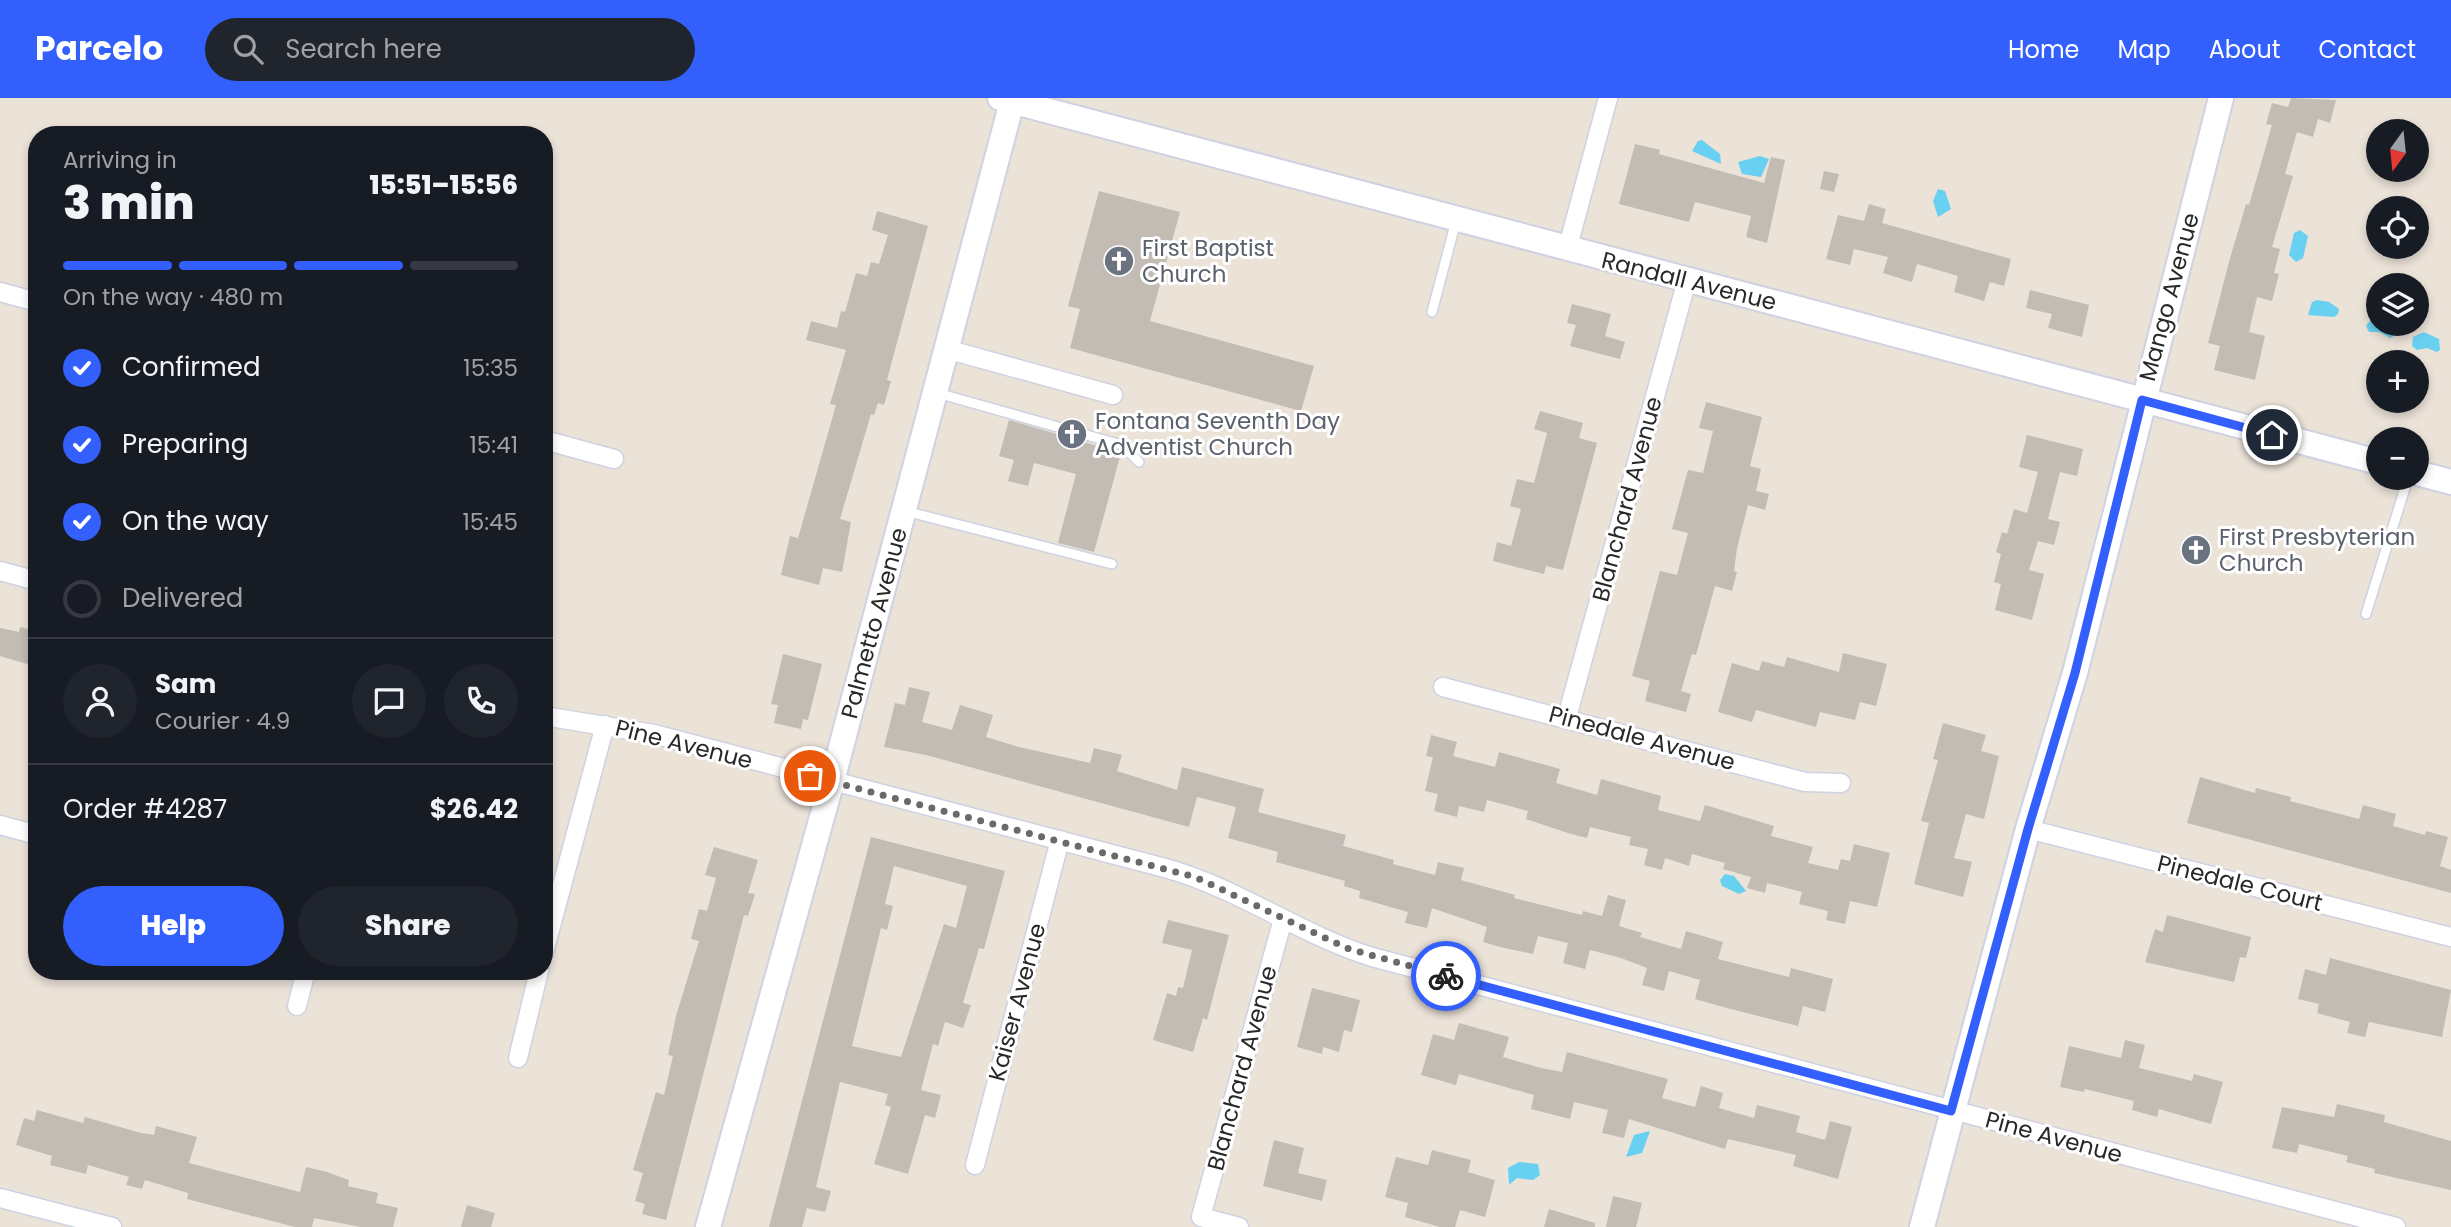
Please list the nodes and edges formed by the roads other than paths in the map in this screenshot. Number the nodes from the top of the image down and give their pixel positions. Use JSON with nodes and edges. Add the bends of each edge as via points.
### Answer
{"nodes":[{"id":1,"x":1608,"y":98,"type":"edge"},
{"id":2,"x":2221,"y":98,"type":"edge"},
{"id":3,"x":1008,"y":99,"type":"edge"},
{"id":4,"x":1456,"y":221,"type":"junction"},
{"id":5,"x":1567,"y":250,"type":"junction"},
{"id":6,"x":1686,"y":280,"type":"junction"},
{"id":7,"x":0,"y":292,"type":"edge"},
{"id":8,"x":28,"y":300,"type":"edge"},
{"id":9,"x":1432,"y":312,"type":"dead end"},
{"id":10,"x":946,"y":349,"type":"junction"},
{"id":11,"x":935,"y":393,"type":"junction"},
{"id":12,"x":1113,"y":395,"type":"dead end"},
{"id":13,"x":2142,"y":400,"type":"junction"},
{"id":14,"x":553,"y":442,"type":"edge"},
{"id":15,"x":614,"y":459,"type":"dead end"},
{"id":16,"x":2366,"y":460,"type":"edge"},
{"id":17,"x":1139,"y":462,"type":"dead end"},
{"id":18,"x":2429,"y":476,"type":"edge"},
{"id":19,"x":2451,"y":482,"type":"edge"},
{"id":20,"x":2404,"y":490,"type":"edge"},
{"id":21,"x":904,"y":511,"type":"junction"},
{"id":22,"x":1112,"y":564,"type":"dead end"},
{"id":23,"x":0,"y":571,"type":"edge"},
{"id":24,"x":28,"y":579,"type":"edge"},
{"id":25,"x":2366,"y":614,"type":"dead end"},
{"id":26,"x":1443,"y":687,"type":"dead end"},
{"id":27,"x":553,"y":717,"type":"edge"},
{"id":28,"x":1567,"y":717,"type":"junction"},
{"id":29,"x":605,"y":725,"type":"junction"},
{"id":30,"x":832,"y":781,"type":"junction"},
{"id":31,"x":1841,"y":783,"type":"dead end"},
{"id":32,"x":0,"y":825,"type":"edge"},
{"id":33,"x":2028,"y":829,"type":"junction"},
{"id":34,"x":28,"y":833,"type":"edge"},
{"id":35,"x":1060,"y":840,"type":"junction"},
{"id":36,"x":553,"y":918,"type":"edge"},
{"id":37,"x":1283,"y":919,"type":"junction"},
{"id":38,"x":2451,"y":937,"type":"edge"},
{"id":39,"x":304,"y":980,"type":"edge"},
{"id":40,"x":537,"y":980,"type":"edge"},
{"id":41,"x":297,"y":1006,"type":"dead end"},
{"id":42,"x":518,"y":1058,"type":"dead end"},
{"id":43,"x":1951,"y":1111,"type":"junction"},
{"id":44,"x":975,"y":1165,"type":"dead end"},
{"id":45,"x":0,"y":1198,"type":"edge"},
{"id":46,"x":112,"y":1227,"type":"edge"},
{"id":47,"x":708,"y":1227,"type":"edge"},
{"id":48,"x":1239,"y":1227,"type":"edge"},
{"id":49,"x":1922,"y":1227,"type":"edge"},
{"id":50,"x":2396,"y":1227,"type":"edge"}],
"edges":[{"from":1,"to":5,"type":"street"},
{"from":2,"to":13,"type":"street","name":"Mango Avenue"},
{"from":3,"to":4,"type":"street","name":"Randall Avenue"},
{"from":3,"to":10,"type":"street","name":"Palmetto Avenue"},
{"from":4,"to":5,"type":"street","name":"Randall Avenue"},
{"from":4,"to":9,"type":"lane"},
{"from":5,"to":6,"type":"street","name":"Randall Avenue"},
{"from":6,"to":13,"type":"street","name":"Randall Avenue"},
{"from":6,"to":28,"type":"street","name":"Blanchard Avenue"},
{"from":7,"to":8,"type":"street"},
{"from":10,"to":11,"type":"street","name":"Palmetto Avenue"},
{"from":10,"to":12,"type":"street"},
{"from":11,"to":17,"type":"lane","via":[[1122,444]]},
{"from":11,"to":21,"type":"street","name":"Palmetto Avenue"},
{"from":13,"to":16,"type":"street","name":"Randall Avenue"},
{"from":13,"to":33,"type":"street","name":"Mango Avenue","via":[[2075,673]]},
{"from":14,"to":15,"type":"street"},
{"from":18,"to":19,"type":"street"},
{"from":20,"to":25,"type":"lane"},
{"from":21,"to":22,"type":"lane"},
{"from":21,"to":30,"type":"street","name":"Palmetto Avenue"},
{"from":23,"to":24,"type":"street"},
{"from":26,"to":28,"type":"street","name":"Pinedale Avenue"},
{"from":27,"to":29,"type":"street","name":"Pine Avenue"},
{"from":28,"to":31,"type":"street","name":"Pinedale Avenue","via":[[1805,782]]},
{"from":29,"to":30,"type":"street","name":"Pine Avenue"},
{"from":29,"to":36,"type":"street"},
{"from":30,"to":35,"type":"street","name":"Pine Avenue"},
{"from":30,"to":47,"type":"street","name":"Palmetto Avenue"},
{"from":32,"to":34,"type":"street"},
{"from":33,"to":38,"type":"street","name":"Pinedale Court"},
{"from":33,"to":43,"type":"street","name":"Mango Avenue"},
{"from":35,"to":37,"type":"street","name":"Pine Avenue","via":[[1195,877]]},
{"from":35,"to":44,"type":"street","name":"Kaiser Avenue"},
{"from":37,"to":43,"type":"street","name":"Pine Avenue","via":[[1372,957]]},
{"from":37,"to":48,"type":"street","name":"Blanchard Avenue","via":[[1202,1217]]},
{"from":39,"to":41,"type":"street"},
{"from":40,"to":42,"type":"street"},
{"from":43,"to":49,"type":"street","name":"Mango Avenue"},
{"from":43,"to":50,"type":"street","name":"Pine Avenue"},
{"from":45,"to":46,"type":"street"}]}
